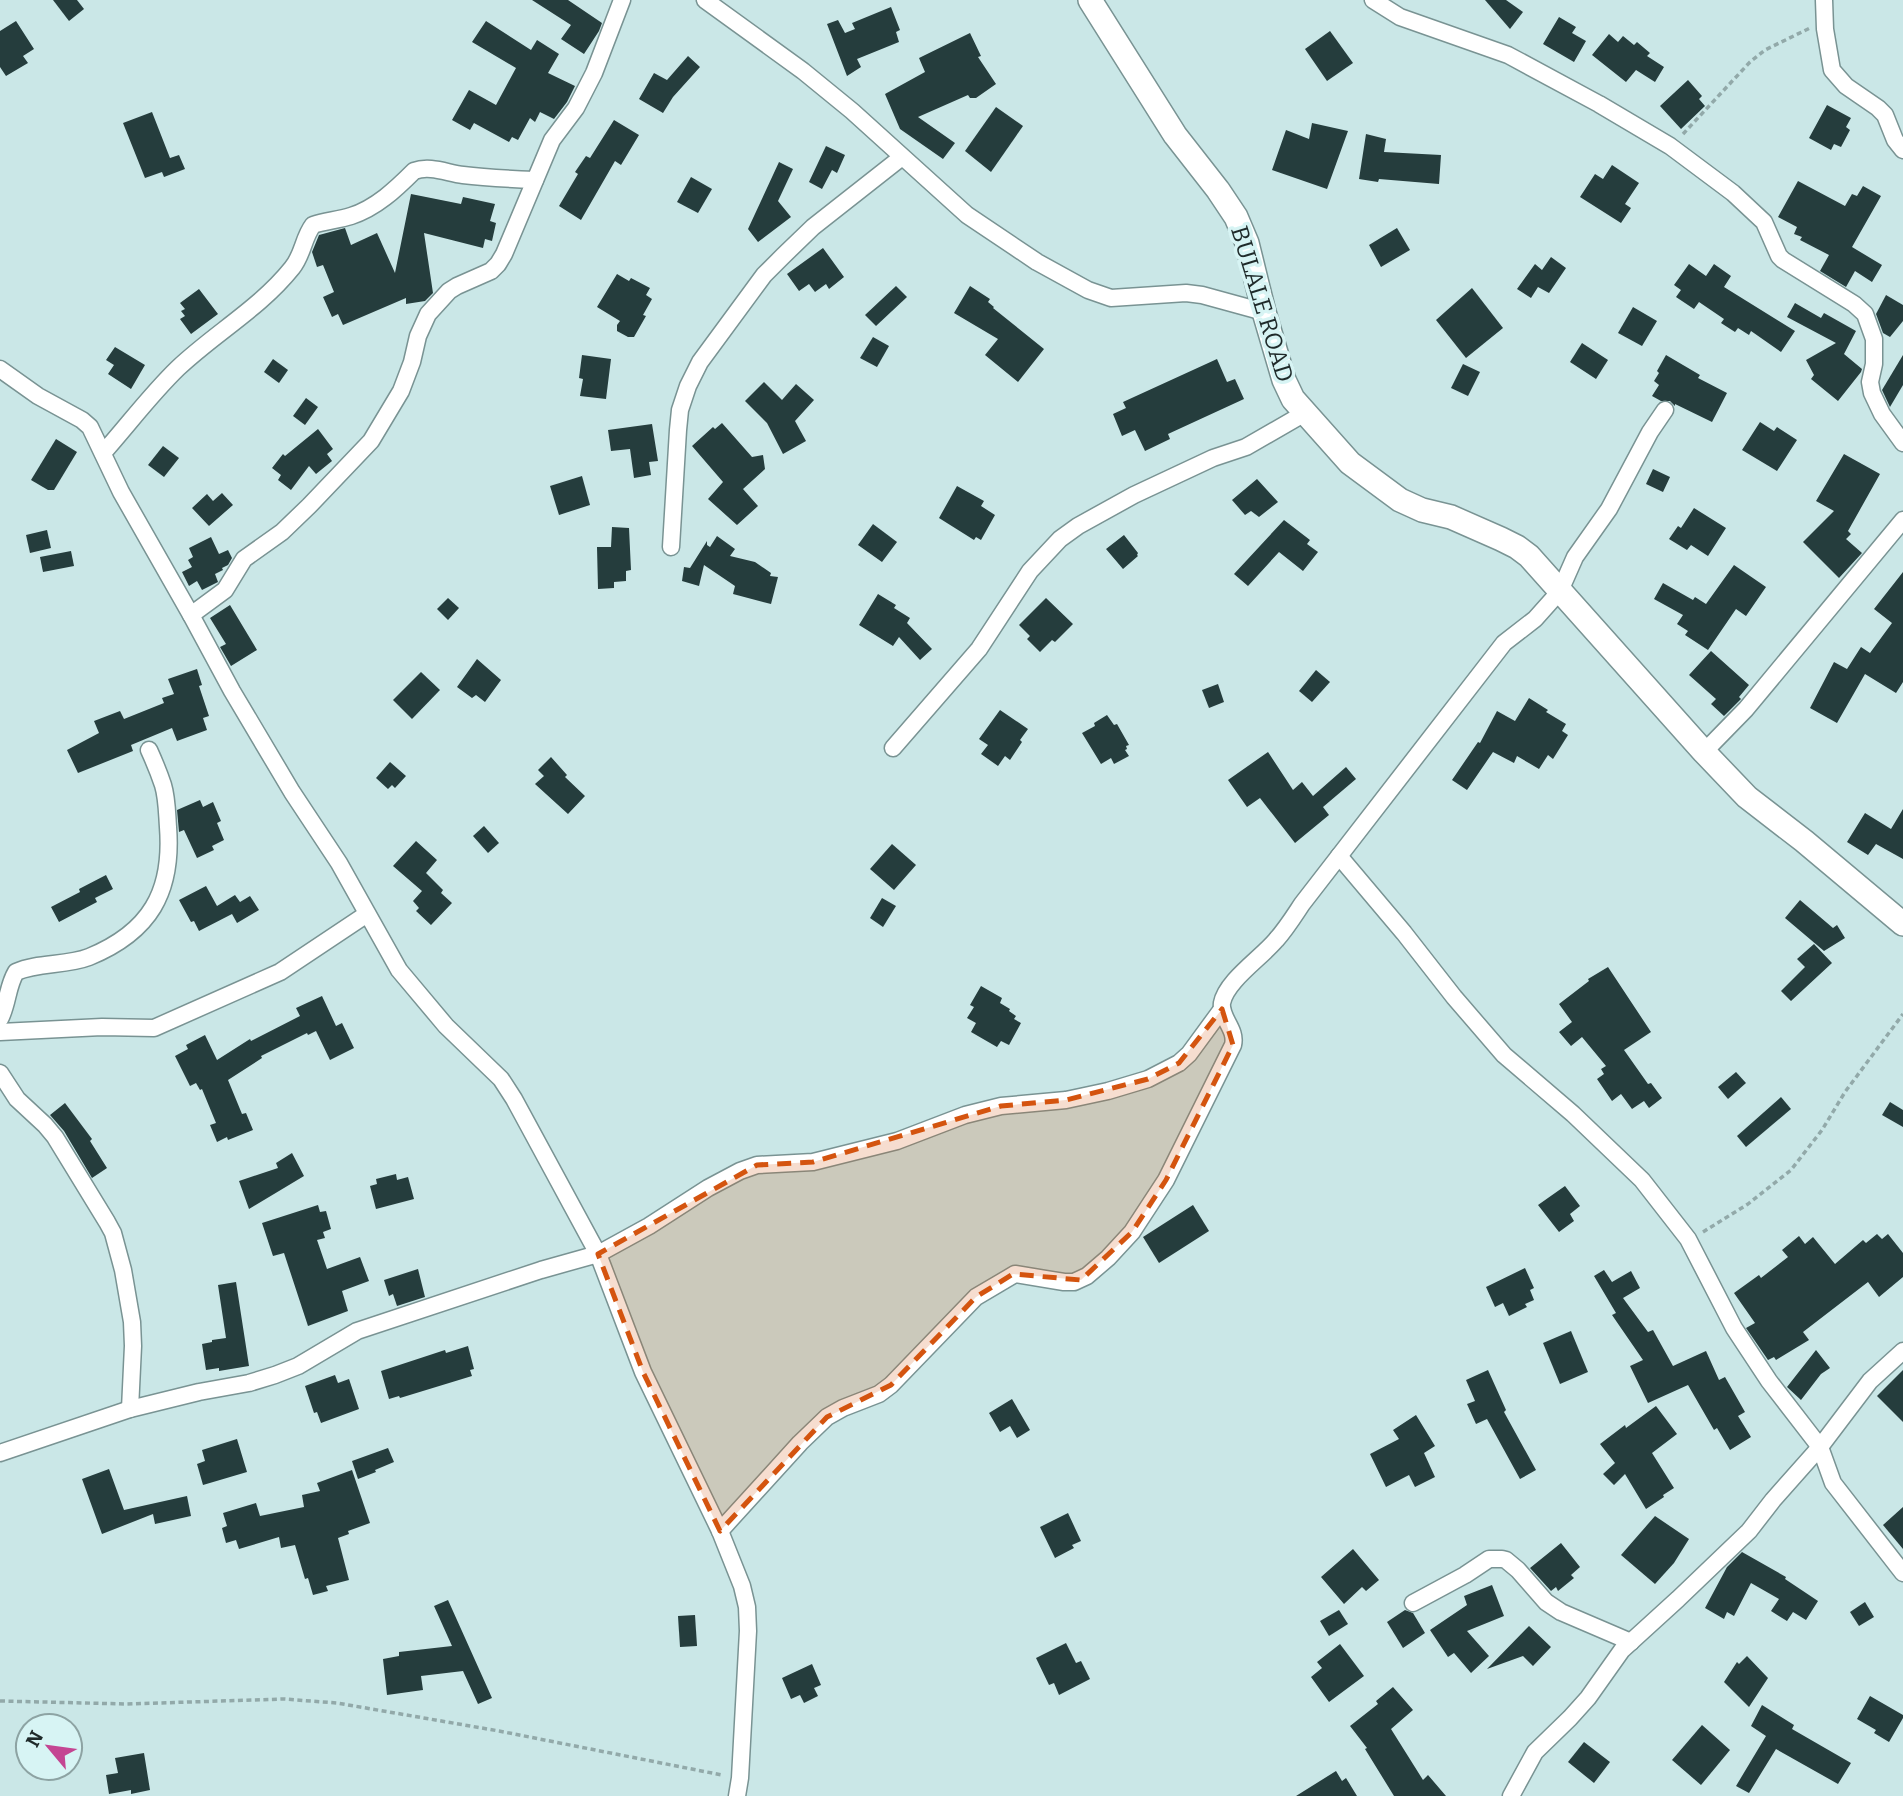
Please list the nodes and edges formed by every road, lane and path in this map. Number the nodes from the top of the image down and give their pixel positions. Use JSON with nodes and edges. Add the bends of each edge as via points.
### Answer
{"nodes":[{"id":1,"x":622,"y":0,"type":"edge"},
{"id":2,"x":705,"y":0,"type":"edge"},
{"id":3,"x":1090,"y":0,"type":"edge"},
{"id":4,"x":1373,"y":0,"type":"edge"},
{"id":5,"x":1824,"y":0,"type":"edge"},
{"id":6,"x":1824,"y":22,"type":"junction"},
{"id":7,"x":1670,"y":146,"type":"junction"},
{"id":8,"x":1903,"y":150,"type":"edge"},
{"id":9,"x":902,"y":157,"type":"junction"},
{"id":10,"x":535,"y":180,"type":"junction"},
{"id":11,"x":1264,"y":312,"type":"junction"},
{"id":12,"x":0,"y":369,"type":"edge"},
{"id":13,"x":1665,"y":410,"type":"dead end"},
{"id":14,"x":1305,"y":413,"type":"junction"},
{"id":15,"x":1903,"y":443,"type":"edge"},
{"id":16,"x":103,"y":453,"type":"junction"},
{"id":17,"x":1902,"y":524,"type":"edge"},
{"id":18,"x":671,"y":547,"type":"dead end"},
{"id":19,"x":1560,"y":591,"type":"junction"},
{"id":20,"x":191,"y":615,"type":"junction"},
{"id":21,"x":893,"y":748,"type":"dead end"},
{"id":22,"x":149,"y":750,"type":"dead end"},
{"id":23,"x":1704,"y":752,"type":"junction"},
{"id":24,"x":1339,"y":856,"type":"junction"},
{"id":25,"x":367,"y":914,"type":"junction"},
{"id":26,"x":1903,"y":925,"type":"edge"},
{"id":27,"x":1222,"y":1009,"type":"junction"},
{"id":28,"x":1903,"y":1013,"type":"edge"},
{"id":29,"x":0,"y":1019,"type":"edge"},
{"id":30,"x":0,"y":1032,"type":"edge"},
{"id":31,"x":0,"y":1073,"type":"edge"},
{"id":32,"x":1688,"y":1239,"type":"junction"},
{"id":33,"x":598,"y":1254,"type":"junction"},
{"id":34,"x":1903,"y":1351,"type":"edge"},
{"id":35,"x":130,"y":1409,"type":"junction"},
{"id":36,"x":1820,"y":1447,"type":"junction"},
{"id":37,"x":0,"y":1454,"type":"edge"},
{"id":38,"x":720,"y":1531,"type":"junction"},
{"id":39,"x":1903,"y":1573,"type":"edge"},
{"id":40,"x":1413,"y":1603,"type":"dead end"},
{"id":41,"x":1631,"y":1642,"type":"junction"},
{"id":42,"x":0,"y":1701,"type":"edge"},
{"id":43,"x":740,"y":1778,"type":"junction"},
{"id":44,"x":737,"y":1796,"type":"edge"},
{"id":45,"x":1511,"y":1796,"type":"edge"}],
"edges":[{"from":1,"to":10,"type":"street","via":[[594,73],[552,140]]},
{"from":2,"to":9,"type":"street","via":[[803,71]]},
{"from":3,"to":11,"type":"street","name":"BULALE ROAD","via":[[1175,135],[1236,217]]},
{"from":4,"to":7,"type":"street","via":[[1400,17],[1508,55]]},
{"from":5,"to":6,"type":"street"},
{"from":6,"to":7,"type":"path","via":[[1750,62]]},
{"from":6,"to":8,"type":"street","via":[[1832,70],[1846,86],[1878,107]]},
{"from":7,"to":15,"type":"street","via":[[1764,222],[1783,260],[1862,311],[1874,339],[1872,393]]},
{"from":9,"to":11,"type":"street","via":[[967,215],[1037,262],[1104,297],[1186,293]]},
{"from":9,"to":18,"type":"street","via":[[813,227],[764,275],[700,362],[680,410]]},
{"from":10,"to":16,"type":"street","via":[[420,169],[361,211],[313,225],[299,259],[283,279],[179,368]]},
{"from":10,"to":20,"type":"street","via":[[498,264],[457,286],[428,314],[401,391],[371,441],[282,532],[244,559],[225,590]]},
{"from":11,"to":14,"type":"street","name":"BULALE ROAD","via":[[1284,380]]},
{"from":12,"to":16,"type":"street","via":[[87,424]]},
{"from":13,"to":19,"type":"street","via":[[1609,509],[1574,557]]},
{"from":14,"to":19,"type":"street","name":"BULALE ROAD","via":[[1350,463],[1400,500],[1517,547]]},
{"from":14,"to":21,"type":"street","via":[[1246,447],[1134,495],[1060,539],[1030,571],[974,655]]},
{"from":16,"to":20,"type":"street"},
{"from":17,"to":23,"type":"street","via":[[1746,709]]},
{"from":19,"to":23,"type":"street","name":"BULALE ROAD"},
{"from":19,"to":24,"type":"street","via":[[1535,619],[1504,643]]},
{"from":20,"to":25,"type":"street"},
{"from":22,"to":29,"type":"street","via":[[163,786],[169,838],[168,868],[155,906],[126,937],[103,950],[86,958],[16,972]]},
{"from":23,"to":26,"type":"street","name":"BULALE ROAD","via":[[1746,797]]},
{"from":24,"to":27,"type":"street","via":[[1278,938],[1224,995]]},
{"from":24,"to":32,"type":"street","via":[[1504,1055],[1642,1180]]},
{"from":25,"to":30,"type":"street","via":[[281,972],[154,1028]]},
{"from":25,"to":33,"type":"street","via":[[398,970],[418,995],[501,1079]]},
{"from":27,"to":33,"type":"street","via":[[1189,1054],[1148,1079],[1066,1100],[1001,1106],[897,1141],[813,1162],[757,1165],[708,1188]]},
{"from":27,"to":38,"type":"street","via":[[1234,1035],[1233,1045],[1166,1180],[1132,1232],[1108,1258],[1081,1280],[1063,1282],[1015,1274],[976,1297],[880,1394],[827,1416]]},
{"from":28,"to":32,"type":"path","via":[[1791,1170],[1726,1219]]},
{"from":31,"to":35,"type":"street","via":[[23,1106],[55,1137],[113,1233],[132,1322]]},
{"from":32,"to":36,"type":"street","via":[[1734,1328]]},
{"from":33,"to":35,"type":"street","via":[[357,1332],[275,1375]]},
{"from":33,"to":38,"type":"street","via":[[643,1372]]},
{"from":34,"to":36,"type":"street","via":[[1870,1381]]},
{"from":35,"to":37,"type":"street"},
{"from":36,"to":39,"type":"street","via":[[1833,1483]]},
{"from":36,"to":41,"type":"street","via":[[1749,1531]]},
{"from":38,"to":43,"type":"street","via":[[747,1607]]},
{"from":40,"to":41,"type":"street","via":[[1489,1559],[1502,1559],[1561,1612]]},
{"from":41,"to":45,"type":"street","via":[[1588,1698],[1535,1752]]},
{"from":42,"to":43,"type":"path","via":[[127,1704],[284,1699],[337,1703]]},
{"from":43,"to":44,"type":"street"}]}
